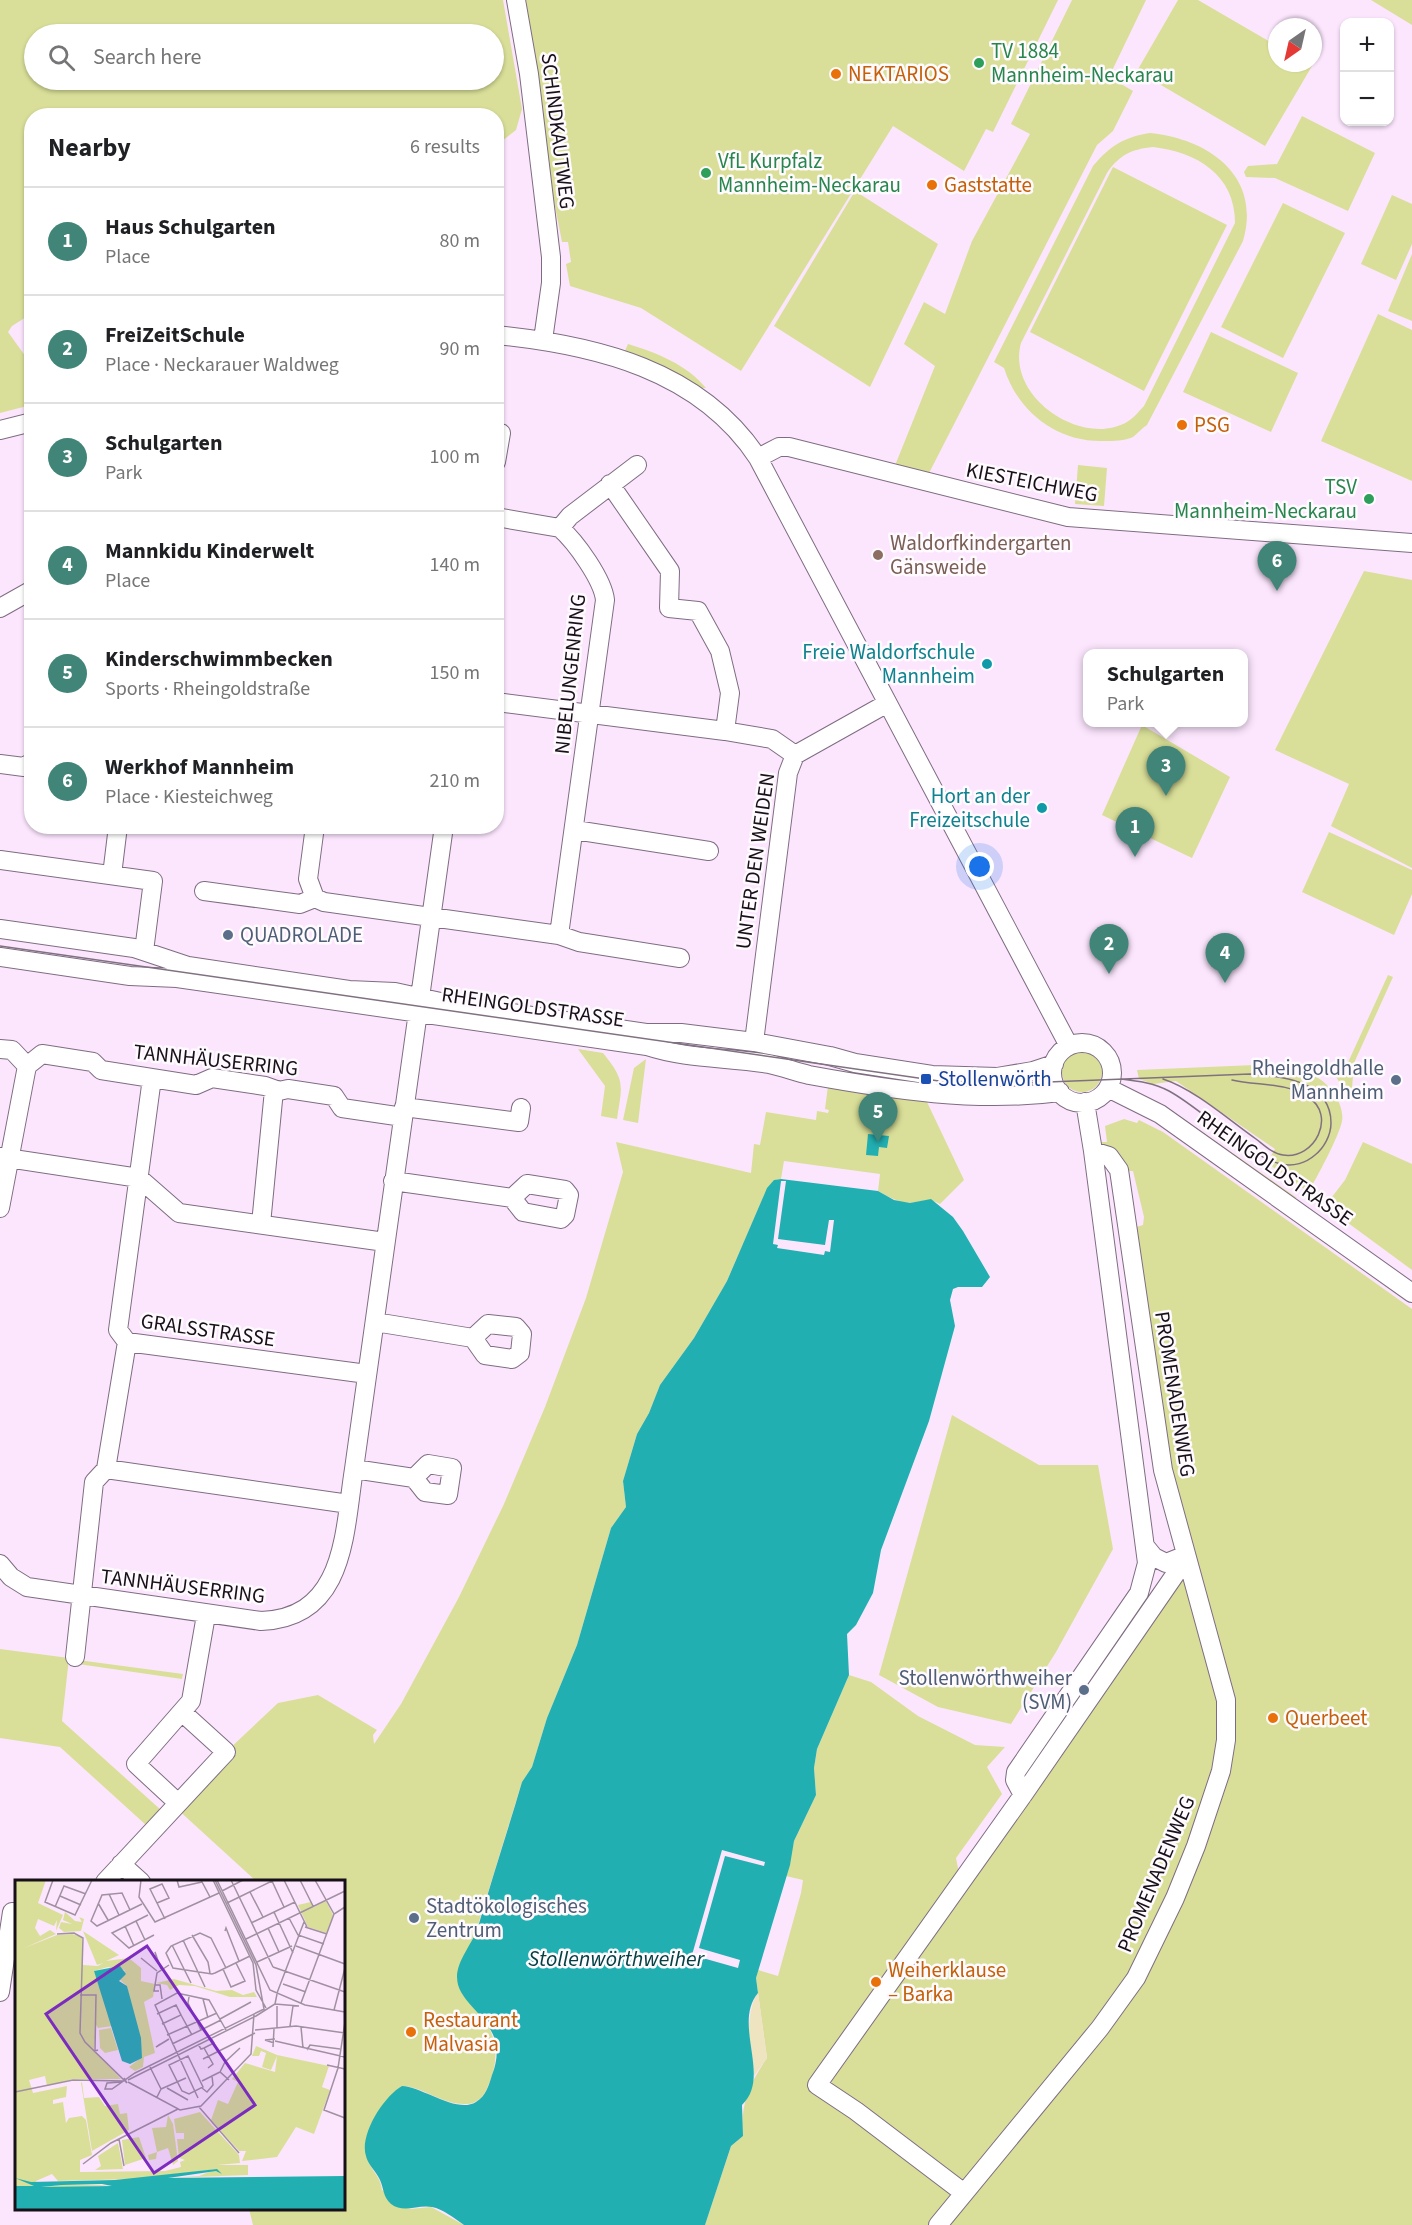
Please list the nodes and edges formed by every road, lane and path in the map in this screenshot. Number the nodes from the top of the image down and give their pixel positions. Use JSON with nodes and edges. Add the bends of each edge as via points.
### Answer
{"nodes":[{"id":1,"x":516,"y":0,"type":"edge"},
{"id":2,"x":504,"y":336,"type":"edge"},
{"id":3,"x":543,"y":340,"type":"junction"},
{"id":4,"x":24,"y":424,"type":"edge"},
{"id":5,"x":0,"y":430,"type":"edge"},
{"id":6,"x":758,"y":458,"type":"junction"},
{"id":7,"x":637,"y":465,"type":"dead end"},
{"id":8,"x":610,"y":484,"type":"junction"},
{"id":9,"x":504,"y":518,"type":"edge"},
{"id":10,"x":560,"y":528,"type":"junction"},
{"id":11,"x":1412,"y":543,"type":"edge"},
{"id":12,"x":24,"y":594,"type":"edge"},
{"id":13,"x":0,"y":608,"type":"edge"},
{"id":14,"x":504,"y":703,"type":"edge"},
{"id":15,"x":886,"y":704,"type":"junction"},
{"id":16,"x":591,"y":715,"type":"junction"},
{"id":17,"x":725,"y":731,"type":"junction"},
{"id":18,"x":795,"y":755,"type":"junction"},
{"id":19,"x":0,"y":764,"type":"edge"},
{"id":20,"x":24,"y":767,"type":"edge"},
{"id":21,"x":575,"y":830,"type":"junction"},
{"id":22,"x":117,"y":834,"type":"edge"},
{"id":23,"x":314,"y":834,"type":"edge"},
{"id":24,"x":443,"y":834,"type":"edge"},
{"id":25,"x":709,"y":851,"type":"dead end"},
{"id":26,"x":0,"y":860,"type":"edge"},
{"id":27,"x":111,"y":874,"type":"junction"},
{"id":28,"x":204,"y":891,"type":"dead end"},
{"id":29,"x":315,"y":898,"type":"junction"},
{"id":30,"x":431,"y":916,"type":"junction"},
{"id":31,"x":0,"y":929,"type":"edge"},
{"id":32,"x":559,"y":935,"type":"junction"},
{"id":33,"x":144,"y":951,"type":"junction"},
{"id":34,"x":0,"y":957,"type":"edge"},
{"id":35,"x":680,"y":958,"type":"dead end"},
{"id":36,"x":419,"y":1006,"type":"junction"},
{"id":37,"x":754,"y":1042,"type":"junction"},
{"id":38,"x":1069,"y":1046,"type":"junction"},
{"id":39,"x":0,"y":1049,"type":"edge"},
{"id":40,"x":1054,"y":1064,"type":"junction"},
{"id":41,"x":27,"y":1066,"type":"junction"},
{"id":42,"x":152,"y":1078,"type":"junction"},
{"id":43,"x":1108,"y":1088,"type":"junction"},
{"id":44,"x":274,"y":1090,"type":"junction"},
{"id":45,"x":1060,"y":1092,"type":"junction"},
{"id":46,"x":1085,"y":1102,"type":"junction"},
{"id":47,"x":521,"y":1108,"type":"dead end"},
{"id":48,"x":403,"y":1112,"type":"junction"},
{"id":49,"x":1093,"y":1151,"type":"junction"},
{"id":50,"x":4,"y":1157,"type":"edge"},
{"id":51,"x":139,"y":1178,"type":"junction"},
{"id":52,"x":393,"y":1181,"type":"junction"},
{"id":53,"x":512,"y":1198,"type":"dead end"},
{"id":54,"x":0,"y":1208,"type":"edge"},
{"id":55,"x":261,"y":1224,"type":"junction"},
{"id":56,"x":385,"y":1242,"type":"junction"},
{"id":57,"x":1107,"y":1272,"type":"junction"},
{"id":58,"x":1134,"y":1274,"type":"junction"},
{"id":59,"x":1412,"y":1293,"type":"edge"},
{"id":60,"x":375,"y":1322,"type":"junction"},
{"id":61,"x":473,"y":1338,"type":"dead end"},
{"id":62,"x":127,"y":1342,"type":"junction"},
{"id":63,"x":367,"y":1374,"type":"junction"},
{"id":64,"x":106,"y":1469,"type":"junction"},
{"id":65,"x":354,"y":1469,"type":"junction"},
{"id":66,"x":414,"y":1478,"type":"dead end"},
{"id":67,"x":349,"y":1504,"type":"junction"},
{"id":68,"x":1145,"y":1546,"type":"junction"},
{"id":69,"x":1186,"y":1555,"type":"junction"},
{"id":70,"x":0,"y":1564,"type":"edge"},
{"id":71,"x":80,"y":1596,"type":"junction"},
{"id":72,"x":206,"y":1615,"type":"junction"},
{"id":73,"x":75,"y":1657,"type":"dead end"},
{"id":74,"x":183,"y":1713,"type":"junction"},
{"id":75,"x":1023,"y":1795,"type":"junction"},
{"id":76,"x":178,"y":1803,"type":"junction"},
{"id":77,"x":121,"y":1864,"type":"junction"},
{"id":78,"x":106,"y":1880,"type":"edge"},
{"id":79,"x":140,"y":1880,"type":"edge"},
{"id":80,"x":10,"y":1912,"type":"edge"},
{"id":81,"x":0,"y":1992,"type":"edge"},
{"id":82,"x":964,"y":2193,"type":"junction"},
{"id":83,"x":938,"y":2225,"type":"edge"}],
"edges":[{"from":1,"to":3,"type":"street","name":"SCHINDKAUTWEG","via":[[551,257]]},
{"from":2,"to":3,"type":"street"},
{"from":3,"to":6,"type":"street","via":[[616,357],[663,376],[717,410],[745,438]]},
{"from":4,"to":5,"type":"street"},
{"from":6,"to":11,"type":"street","name":"KIESTEICHWEG","via":[[779,447],[789,447],[1068,517]]},
{"from":6,"to":15,"type":"street"},
{"from":7,"to":8,"type":"street"},
{"from":8,"to":10,"type":"street"},
{"from":8,"to":17,"type":"street","via":[[670,571],[669,608],[698,611],[720,651],[730,693]]},
{"from":9,"to":10,"type":"street"},
{"from":10,"to":16,"type":"street","name":"NIBELUNGENRING","via":[[604,589]]},
{"from":12,"to":13,"type":"street"},
{"from":14,"to":16,"type":"street"},
{"from":15,"to":18,"type":"street","name":"UNTER DEN WEIDEN"},
{"from":15,"to":38,"type":"street"},
{"from":16,"to":17,"type":"street"},
{"from":16,"to":21,"type":"street","name":"NIBELUNGENRING"},
{"from":17,"to":18,"type":"street","via":[[772,740]]},
{"from":18,"to":37,"type":"street","name":"UNTER DEN WEIDEN","via":[[788,773]]},
{"from":19,"to":20,"type":"street"},
{"from":21,"to":25,"type":"street"},
{"from":21,"to":32,"type":"street","name":"NIBELUNGENRING"},
{"from":22,"to":27,"type":"street"},
{"from":23,"to":29,"type":"street","via":[[308,879]]},
{"from":24,"to":30,"type":"street","name":"TANNHÄUSERRING"},
{"from":26,"to":27,"type":"street"},
{"from":27,"to":33,"type":"street","via":[[153,881]]},
{"from":28,"to":29,"type":"street","via":[[300,904]]},
{"from":29,"to":30,"type":"street","via":[[324,903]]},
{"from":30,"to":32,"type":"street"},
{"from":30,"to":36,"type":"street","name":"TANNHÄUSERRING"},
{"from":31,"to":33,"type":"street","name":"RHEINGOLDSTRASSE"},
{"from":32,"to":35,"type":"street","via":[[579,942]]},
{"from":33,"to":36,"type":"street","name":"RHEINGOLDSTRASSE","via":[[188,966]]},
{"from":34,"to":36,"type":"street","name":"RHEINGOLDSTRASSE","via":[[130,976]]},
{"from":36,"to":37,"type":"street","name":"RHEINGOLDSTRASSE"},
{"from":36,"to":45,"type":"street","name":"RHEINGOLDSTRASSE","via":[[648,1046],[678,1055],[723,1057],[811,1075],[944,1094],[1008,1097]]},
{"from":36,"to":48,"type":"street","name":"TANNHÄUSERRING"},
{"from":37,"to":40,"type":"street","name":"RHEINGOLDSTRASSE","via":[[855,1064],[953,1076],[997,1077]]},
{"from":38,"to":40,"type":"street"},
{"from":38,"to":43,"type":"street","via":[[1091,1044],[1103,1052],[1112,1069]]},
{"from":39,"to":41,"type":"street","via":[[12,1050]]},
{"from":40,"to":45,"type":"street","via":[[1053,1076]]},
{"from":41,"to":42,"type":"street","name":"TANNHÄUSERRING","via":[[42,1054],[93,1062],[101,1070]]},
{"from":41,"to":50,"type":"street","via":[[14,1144]]},
{"from":42,"to":44,"type":"street","name":"TANNHÄUSERRING","via":[[196,1085],[212,1078]]},
{"from":42,"to":51,"type":"street"},
{"from":43,"to":46,"type":"street","via":[[1098,1098]]},
{"from":43,"to":59,"type":"street","name":"RHEINGOLDSTRASSE","via":[[1160,1114]]},
{"from":44,"to":48,"type":"street","name":"TANNHÄUSERRING","via":[[334,1096],[342,1108]]},
{"from":44,"to":55,"type":"street"},
{"from":45,"to":46,"type":"street","name":"RHEINGOLDSTRASSE","via":[[1071,1100]]},
{"from":46,"to":49,"type":"street"},
{"from":47,"to":48,"type":"street","name":"TANNHÄUSERRING","via":[[519,1122]]},
{"from":48,"to":52,"type":"street","name":"TANNHÄUSERRING"},
{"from":49,"to":57,"type":"street"},
{"from":49,"to":58,"type":"street","name":"PROMENADENWEG","via":[[1109,1156],[1119,1170]]},
{"from":50,"to":51,"type":"street"},
{"from":50,"to":54,"type":"street"},
{"from":51,"to":55,"type":"street","via":[[179,1213]]},
{"from":51,"to":62,"type":"street","via":[[118,1330]]},
{"from":52,"to":53,"type":"street"},
{"from":52,"to":56,"type":"street","name":"TANNHÄUSERRING"},
{"from":55,"to":56,"type":"street"},
{"from":56,"to":60,"type":"street","name":"TANNHÄUSERRING"},
{"from":57,"to":58,"type":"street"},
{"from":57,"to":68,"type":"street"},
{"from":58,"to":69,"type":"street","name":"PROMENADENWEG","via":[[1163,1470]]},
{"from":60,"to":61,"type":"street"},
{"from":60,"to":63,"type":"street","name":"TANNHÄUSERRING"},
{"from":62,"to":63,"type":"street","name":"GRALSSTRASSE"},
{"from":62,"to":64,"type":"street","name":"GRALSSTRASSE"},
{"from":63,"to":65,"type":"street","name":"TANNHÄUSERRING"},
{"from":64,"to":67,"type":"street"},
{"from":64,"to":71,"type":"street","name":"TANNHÄUSERRING","via":[[94,1482]]},
{"from":65,"to":66,"type":"street"},
{"from":65,"to":67,"type":"street","name":"TANNHÄUSERRING"},
{"from":67,"to":72,"type":"street","name":"TANNHÄUSERRING","via":[[335,1571],[317,1599],[295,1614],[273,1621]]},
{"from":68,"to":69,"type":"street","via":[[1160,1561],[1172,1562]]},
{"from":68,"to":75,"type":"street","via":[[1145,1576],[1138,1593],[1017,1772],[1015,1780]]},
{"from":69,"to":75,"type":"street"},
{"from":69,"to":82,"type":"street","name":"PROMENADENWEG","via":[[1226,1700],[1221,1771],[1205,1822],[1175,1898],[1136,1978],[1100,2028]]},
{"from":70,"to":71,"type":"street","name":"TANNHÄUSERRING","via":[[27,1587]]},
{"from":71,"to":72,"type":"street","name":"TANNHÄUSERRING"},
{"from":71,"to":73,"type":"street","name":"TANNHÄUSERRING"},
{"from":72,"to":74,"type":"street","via":[[194,1692]]},
{"from":74,"to":76,"type":"street","via":[[136,1764]]},
{"from":74,"to":76,"type":"street","via":[[226,1752]]},
{"from":75,"to":82,"type":"street","via":[[817,2085]]},
{"from":76,"to":77,"type":"street"},
{"from":77,"to":78,"type":"street"},
{"from":77,"to":79,"type":"street"},
{"from":80,"to":81,"type":"street"},
{"from":82,"to":83,"type":"street","name":"PROMENADENWEG"}]}
